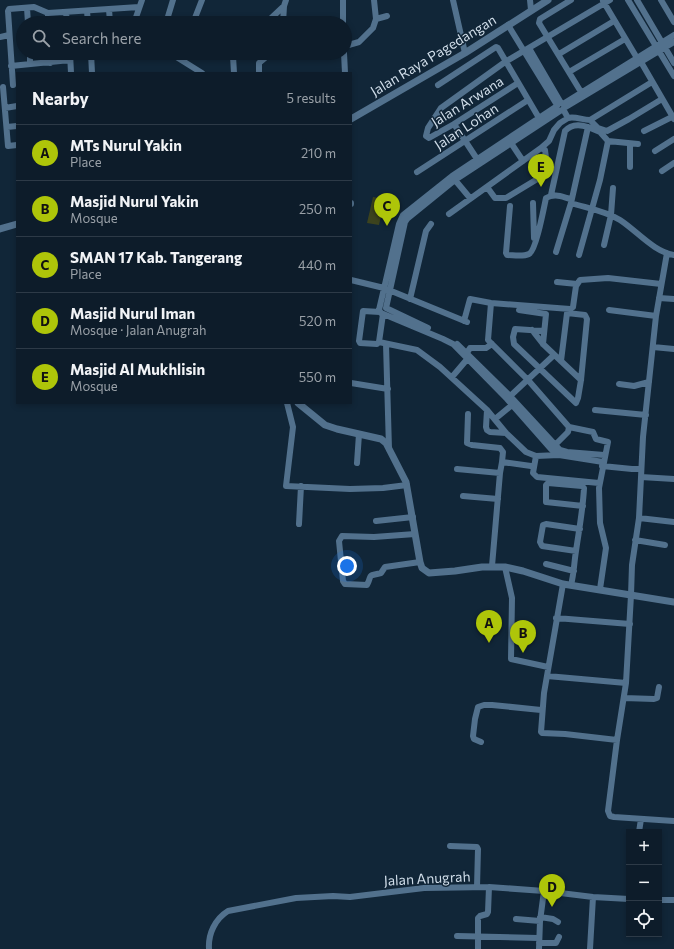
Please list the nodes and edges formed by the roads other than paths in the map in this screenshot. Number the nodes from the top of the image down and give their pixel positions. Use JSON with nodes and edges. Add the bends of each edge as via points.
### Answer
{"nodes":[{"id":1,"x":142,"y":0,"type":"edge"},
{"id":2,"x":173,"y":0,"type":"edge"},
{"id":3,"x":202,"y":0,"type":"edge"},
{"id":4,"x":343,"y":0,"type":"edge"},
{"id":5,"x":374,"y":0,"type":"edge"},
{"id":6,"x":453,"y":0,"type":"edge"},
{"id":7,"x":530,"y":0,"type":"edge"},
{"id":8,"x":548,"y":0,"type":"edge"},
{"id":9,"x":571,"y":0,"type":"edge"},
{"id":10,"x":610,"y":0,"type":"edge"},
{"id":11,"x":628,"y":0,"type":"edge"},
{"id":12,"x":637,"y":0,"type":"edge"},
{"id":13,"x":661,"y":0,"type":"edge"},
{"id":14,"x":603,"y":2,"type":"edge"},
{"id":15,"x":285,"y":3,"type":"edge"},
{"id":16,"x":139,"y":7,"type":"junction"},
{"id":17,"x":27,"y":8,"type":"junction"},
{"id":18,"x":674,"y":8,"type":"edge"},
{"id":19,"x":109,"y":9,"type":"junction"},
{"id":20,"x":532,"y":10,"type":"junction"},
{"id":21,"x":87,"y":11,"type":"junction"},
{"id":22,"x":66,"y":12,"type":"junction"},
{"id":23,"x":668,"y":12,"type":"junction"},
{"id":24,"x":48,"y":13,"type":"joint"},
{"id":25,"x":28,"y":16,"type":"edge"},
{"id":26,"x":66,"y":16,"type":"edge"},
{"id":27,"x":87,"y":16,"type":"edge"},
{"id":28,"x":110,"y":16,"type":"edge"},
{"id":29,"x":136,"y":16,"type":"edge"},
{"id":30,"x":168,"y":16,"type":"edge"},
{"id":31,"x":196,"y":16,"type":"edge"},
{"id":32,"x":273,"y":16,"type":"edge"},
{"id":33,"x":284,"y":16,"type":"edge"},
{"id":34,"x":343,"y":16,"type":"edge"},
{"id":35,"x":387,"y":16,"type":"dead end"},
{"id":36,"x":376,"y":19,"type":"junction"},
{"id":37,"x":614,"y":21,"type":"junction"},
{"id":38,"x":674,"y":22,"type":"edge"},
{"id":39,"x":508,"y":25,"type":"junction"},
{"id":40,"x":9,"y":35,"type":"junction"},
{"id":41,"x":674,"y":36,"type":"edge"},
{"id":42,"x":0,"y":37,"type":"edge"},
{"id":43,"x":548,"y":37,"type":"junction"},
{"id":44,"x":625,"y":39,"type":"junction"},
{"id":45,"x":674,"y":42,"type":"edge"},
{"id":46,"x":352,"y":44,"type":"edge"},
{"id":47,"x":661,"y":47,"type":"junction"},
{"id":48,"x":526,"y":50,"type":"junction"},
{"id":49,"x":465,"y":53,"type":"junction"},
{"id":50,"x":559,"y":54,"type":"junction"},
{"id":51,"x":30,"y":60,"type":"edge"},
{"id":52,"x":70,"y":60,"type":"joint"},
{"id":53,"x":91,"y":60,"type":"edge"},
{"id":54,"x":181,"y":60,"type":"edge"},
{"id":55,"x":233,"y":60,"type":"edge"},
{"id":56,"x":263,"y":60,"type":"edge"},
{"id":57,"x":344,"y":60,"type":"edge"},
{"id":58,"x":639,"y":60,"type":"junction"},
{"id":59,"x":50,"y":62,"type":"joint"},
{"id":60,"x":506,"y":62,"type":"junction"},
{"id":61,"x":674,"y":63,"type":"edge"},
{"id":62,"x":30,"y":64,"type":"junction"},
{"id":63,"x":11,"y":66,"type":"junction"},
{"id":64,"x":71,"y":72,"type":"edge"},
{"id":65,"x":92,"y":72,"type":"edge"},
{"id":66,"x":200,"y":72,"type":"edge"},
{"id":67,"x":234,"y":72,"type":"edge"},
{"id":68,"x":259,"y":72,"type":"edge"},
{"id":69,"x":345,"y":72,"type":"edge"},
{"id":70,"x":569,"y":72,"type":"junction"},
{"id":71,"x":674,"y":76,"type":"edge"},
{"id":72,"x":652,"y":82,"type":"junction"},
{"id":73,"x":518,"y":83,"type":"junction"},
{"id":74,"x":15,"y":85,"type":"edge"},
{"id":75,"x":438,"y":85,"type":"dead end"},
{"id":76,"x":2,"y":87,"type":"edge"},
{"id":77,"x":581,"y":92,"type":"junction"},
{"id":78,"x":662,"y":99,"type":"junction"},
{"id":79,"x":528,"y":100,"type":"junction"},
{"id":80,"x":16,"y":106,"type":"edge"},
{"id":81,"x":561,"y":107,"type":"junction"},
{"id":82,"x":5,"y":108,"type":"junction"},
{"id":83,"x":674,"y":117,"type":"edge"},
{"id":84,"x":352,"y":118,"type":"edge"},
{"id":85,"x":539,"y":118,"type":"junction"},
{"id":86,"x":568,"y":118,"type":"junction"},
{"id":87,"x":590,"y":120,"type":"junction"},
{"id":88,"x":454,"y":124,"type":"junction"},
{"id":89,"x":16,"y":126,"type":"edge"},
{"id":90,"x":7,"y":127,"type":"junction"},
{"id":91,"x":588,"y":127,"type":"junction"},
{"id":92,"x":644,"y":131,"type":"dead end"},
{"id":93,"x":674,"y":139,"type":"edge"},
{"id":94,"x":465,"y":141,"type":"junction"},
{"id":95,"x":608,"y":141,"type":"junction"},
{"id":96,"x":511,"y":143,"type":"junction"},
{"id":97,"x":630,"y":144,"type":"junction"},
{"id":98,"x":638,"y":144,"type":"dead end"},
{"id":99,"x":16,"y":145,"type":"edge"},
{"id":100,"x":541,"y":148,"type":"junction"},
{"id":101,"x":655,"y":151,"type":"dead end"},
{"id":102,"x":479,"y":161,"type":"junction"},
{"id":103,"x":523,"y":161,"type":"junction"},
{"id":104,"x":674,"y":163,"type":"edge"},
{"id":105,"x":630,"y":167,"type":"dead end"},
{"id":106,"x":662,"y":170,"type":"dead end"},
{"id":107,"x":418,"y":172,"type":"dead end"},
{"id":108,"x":455,"y":180,"type":"junction"},
{"id":109,"x":487,"y":187,"type":"junction"},
{"id":110,"x":613,"y":188,"type":"dead end"},
{"id":111,"x":551,"y":195,"type":"junction"},
{"id":112,"x":470,"y":198,"type":"junction"},
{"id":113,"x":571,"y":201,"type":"junction"},
{"id":114,"x":533,"y":203,"type":"dead end"},
{"id":115,"x":510,"y":206,"type":"dead end"},
{"id":116,"x":593,"y":209,"type":"junction"},
{"id":117,"x":449,"y":214,"type":"dead end"},
{"id":118,"x":611,"y":215,"type":"junction"},
{"id":119,"x":16,"y":224,"type":"edge"},
{"id":120,"x":431,"y":224,"type":"dead end"},
{"id":121,"x":0,"y":229,"type":"edge"},
{"id":122,"x":535,"y":244,"type":"junction"},
{"id":123,"x":604,"y":245,"type":"dead end"},
{"id":124,"x":556,"y":252,"type":"dead end"},
{"id":125,"x":667,"y":253,"type":"junction"},
{"id":126,"x":579,"y":255,"type":"dead end"},
{"id":127,"x":674,"y":255,"type":"edge"},
{"id":128,"x":352,"y":280,"type":"edge"},
{"id":129,"x":557,"y":282,"type":"dead end"},
{"id":130,"x":577,"y":284,"type":"junction"},
{"id":131,"x":661,"y":284,"type":"junction"},
{"id":132,"x":387,"y":290,"type":"junction"},
{"id":133,"x":659,"y":298,"type":"junction"},
{"id":134,"x":410,"y":299,"type":"junction"},
{"id":135,"x":674,"y":299,"type":"edge"},
{"id":136,"x":491,"y":303,"type":"junction"},
{"id":137,"x":519,"y":310,"type":"dead end"},
{"id":138,"x":609,"y":310,"type":"dead end"},
{"id":139,"x":382,"y":313,"type":"junction"},
{"id":140,"x":656,"y":316,"type":"junction"},
{"id":141,"x":532,"y":330,"type":"junction"},
{"id":142,"x":544,"y":331,"type":"junction"},
{"id":143,"x":379,"y":342,"type":"junction"},
{"id":144,"x":386,"y":344,"type":"junction"},
{"id":145,"x":492,"y":344,"type":"junction"},
{"id":146,"x":544,"y":344,"type":"junction"},
{"id":147,"x":653,"y":347,"type":"junction"},
{"id":148,"x":674,"y":349,"type":"edge"},
{"id":149,"x":554,"y":354,"type":"junction"},
{"id":150,"x":468,"y":356,"type":"junction"},
{"id":151,"x":561,"y":361,"type":"junction"},
{"id":152,"x":540,"y":368,"type":"junction"},
{"id":153,"x":452,"y":377,"type":"junction"},
{"id":154,"x":528,"y":380,"type":"junction"},
{"id":155,"x":581,"y":380,"type":"junction"},
{"id":156,"x":649,"y":382,"type":"junction"},
{"id":157,"x":352,"y":383,"type":"edge"},
{"id":158,"x":619,"y":384,"type":"dead end"},
{"id":159,"x":388,"y":389,"type":"junction"},
{"id":160,"x":509,"y":398,"type":"junction"},
{"id":161,"x":287,"y":404,"type":"edge"},
{"id":162,"x":299,"y":404,"type":"edge"},
{"id":163,"x":512,"y":405,"type":"junction"},
{"id":164,"x":487,"y":410,"type":"junction"},
{"id":165,"x":595,"y":410,"type":"dead end"},
{"id":166,"x":468,"y":414,"type":"dead end"},
{"id":167,"x":646,"y":415,"type":"junction"},
{"id":168,"x":495,"y":419,"type":"junction"},
{"id":169,"x":570,"y":427,"type":"junction"},
{"id":170,"x":506,"y":433,"type":"junction"},
{"id":171,"x":359,"y":434,"type":"junction"},
{"id":172,"x":553,"y":447,"type":"junction"},
{"id":173,"x":389,"y":449,"type":"junction"},
{"id":174,"x":561,"y":453,"type":"junction"},
{"id":175,"x":536,"y":456,"type":"junction"},
{"id":176,"x":603,"y":461,"type":"junction"},
{"id":177,"x":502,"y":462,"type":"junction"},
{"id":178,"x":357,"y":464,"type":"dead end"},
{"id":179,"x":531,"y":466,"type":"dead end"},
{"id":180,"x":457,"y":469,"type":"dead end"},
{"id":181,"x":641,"y":469,"type":"junction"},
{"id":182,"x":500,"y":473,"type":"junction"},
{"id":183,"x":641,"y":477,"type":"junction"},
{"id":184,"x":674,"y":479,"type":"edge"},
{"id":185,"x":599,"y":483,"type":"junction"},
{"id":186,"x":407,"y":485,"type":"junction"},
{"id":187,"x":301,"y":486,"type":"junction"},
{"id":188,"x":463,"y":496,"type":"dead end"},
{"id":189,"x":498,"y":499,"type":"junction"},
{"id":190,"x":582,"y":506,"type":"junction"},
{"id":191,"x":413,"y":517,"type":"junction"},
{"id":192,"x":638,"y":518,"type":"junction"},
{"id":193,"x":376,"y":521,"type":"dead end"},
{"id":194,"x":674,"y":522,"type":"edge"},
{"id":195,"x":300,"y":524,"type":"dead end"},
{"id":196,"x":580,"y":529,"type":"junction"},
{"id":197,"x":415,"y":534,"type":"junction"},
{"id":198,"x":635,"y":540,"type":"junction"},
{"id":199,"x":665,"y":545,"type":"dead end"},
{"id":200,"x":576,"y":551,"type":"junction"},
{"id":201,"x":420,"y":562,"type":"junction"},
{"id":202,"x":546,"y":564,"type":"dead end"},
{"id":203,"x":492,"y":566,"type":"junction"},
{"id":204,"x":506,"y":567,"type":"junction"},
{"id":205,"x":574,"y":570,"type":"junction"},
{"id":206,"x":563,"y":584,"type":"junction"},
{"id":207,"x":571,"y":585,"type":"junction"},
{"id":208,"x":600,"y":589,"type":"junction"},
{"id":209,"x":632,"y":594,"type":"junction"},
{"id":210,"x":674,"y":602,"type":"edge"},
{"id":211,"x":556,"y":618,"type":"junction"},
{"id":212,"x":630,"y":624,"type":"junction"},
{"id":213,"x":548,"y":667,"type":"junction"},
{"id":214,"x":546,"y":676,"type":"junction"},
{"id":215,"x":626,"y":683,"type":"junction"},
{"id":216,"x":659,"y":687,"type":"dead end"},
{"id":217,"x":624,"y":698,"type":"junction"},
{"id":218,"x":541,"y":710,"type":"junction"},
{"id":219,"x":617,"y":740,"type":"junction"},
{"id":220,"x":481,"y":742,"type":"dead end"},
{"id":221,"x":641,"y":819,"type":"junction"},
{"id":222,"x":674,"y":820,"type":"edge"},
{"id":223,"x":639,"y":829,"type":"edge"},
{"id":224,"x":450,"y":846,"type":"dead end"},
{"id":225,"x":477,"y":887,"type":"junction"},
{"id":226,"x":489,"y":887,"type":"junction"},
{"id":227,"x":544,"y":891,"type":"junction"},
{"id":228,"x":592,"y":897,"type":"junction"},
{"id":229,"x":626,"y":898,"type":"edge"},
{"id":230,"x":662,"y":900,"type":"edge"},
{"id":231,"x":674,"y":900,"type":"edge"},
{"id":232,"x":516,"y":919,"type":"dead end"},
{"id":233,"x":540,"y":919,"type":"junction"},
{"id":234,"x":558,"y":922,"type":"dead end"},
{"id":235,"x":457,"y":936,"type":"dead end"},
{"id":236,"x":477,"y":936,"type":"junction"},
{"id":237,"x":559,"y":937,"type":"dead end"},
{"id":238,"x":539,"y":944,"type":"edge"},
{"id":239,"x":209,"y":949,"type":"edge"},
{"id":240,"x":478,"y":949,"type":"edge"},
{"id":241,"x":590,"y":949,"type":"edge"}],
"edges":[{"from":1,"to":16,"type":"street"},
{"from":2,"to":30,"type":"street"},
{"from":3,"to":31,"type":"street"},
{"from":4,"to":34,"type":"street"},
{"from":5,"to":36,"type":"street"},
{"from":6,"to":49,"type":"street"},
{"from":7,"to":20,"type":"street"},
{"from":8,"to":20,"type":"street","name":"Jalan Raya Pagedangan"},
{"from":9,"to":43,"type":"street","via":[[539,21]]},
{"from":10,"to":14,"type":"street"},
{"from":11,"to":47,"type":"street"},
{"from":12,"to":47,"type":"street"},
{"from":13,"to":23,"type":"street"},
{"from":14,"to":37,"type":"street"},
{"from":14,"to":43,"type":"street"},
{"from":15,"to":32,"type":"street"},
{"from":15,"to":33,"type":"street"},
{"from":16,"to":19,"type":"street"},
{"from":16,"to":29,"type":"street"},
{"from":17,"to":24,"type":"street","via":[[34,7]]},
{"from":17,"to":25,"type":"street"},
{"from":17,"to":40,"type":"street","via":[[8,10]]},
{"from":18,"to":23,"type":"street"},
{"from":19,"to":21,"type":"street"},
{"from":19,"to":28,"type":"street"},
{"from":20,"to":39,"type":"street","name":"Jalan Raya Pagedangan"},
{"from":21,"to":22,"type":"street"},
{"from":21,"to":27,"type":"street"},
{"from":22,"to":24,"type":"street"},
{"from":22,"to":26,"type":"street"},
{"from":23,"to":38,"type":"street"},
{"from":35,"to":36,"type":"street"},
{"from":36,"to":46,"type":"street","via":[[373,28],[359,42]]},
{"from":37,"to":44,"type":"street"},
{"from":37,"to":50,"type":"street"},
{"from":39,"to":48,"type":"street"},
{"from":39,"to":49,"type":"street","name":"Jalan Raya Pagedangan"},
{"from":40,"to":42,"type":"street"},
{"from":40,"to":63,"type":"street"},
{"from":41,"to":47,"type":"street"},
{"from":43,"to":48,"type":"street"},
{"from":43,"to":50,"type":"street"},
{"from":44,"to":58,"type":"street"},
{"from":44,"to":70,"type":"street"},
{"from":45,"to":47,"type":"street"},
{"from":47,"to":58,"type":"street"},
{"from":47,"to":61,"type":"street"},
{"from":47,"to":71,"type":"street"},
{"from":48,"to":60,"type":"street"},
{"from":48,"to":81,"type":"street"},
{"from":49,"to":84,"type":"street","name":"Jalan Raya Pagedangan"},
{"from":50,"to":70,"type":"street"},
{"from":51,"to":62,"type":"street"},
{"from":52,"to":59,"type":"street"},
{"from":52,"to":64,"type":"street"},
{"from":53,"to":65,"type":"street"},
{"from":54,"to":66,"type":"street"},
{"from":55,"to":67,"type":"street"},
{"from":56,"to":68,"type":"street","via":[[259,63]]},
{"from":57,"to":69,"type":"street"},
{"from":58,"to":72,"type":"street"},
{"from":58,"to":77,"type":"street"},
{"from":58,"to":81,"type":"street"},
{"from":59,"to":62,"type":"street"},
{"from":60,"to":73,"type":"street"},
{"from":60,"to":75,"type":"street","via":[[496,47]]},
{"from":60,"to":88,"type":"street","name":"Jalan Arwana","via":[[441,108],[428,128],[426,136],[429,138]]},
{"from":62,"to":63,"type":"street"},
{"from":63,"to":74,"type":"street"},
{"from":70,"to":77,"type":"street"},
{"from":72,"to":78,"type":"street"},
{"from":72,"to":87,"type":"street"},
{"from":73,"to":79,"type":"street"},
{"from":73,"to":88,"type":"street","name":"Jalan Arwana"},
{"from":74,"to":76,"type":"street"},
{"from":76,"to":82,"type":"street"},
{"from":77,"to":81,"type":"street"},
{"from":78,"to":83,"type":"street"},
{"from":78,"to":87,"type":"street","via":[[607,131],[598,128]]},
{"from":79,"to":85,"type":"street"},
{"from":79,"to":94,"type":"street","name":"Jalan Lohan"},
{"from":80,"to":82,"type":"street"},
{"from":81,"to":85,"type":"street"},
{"from":81,"to":86,"type":"street"},
{"from":81,"to":96,"type":"street"},
{"from":82,"to":90,"type":"street"},
{"from":83,"to":92,"type":"street"},
{"from":85,"to":102,"type":"street"},
{"from":86,"to":87,"type":"street"},
{"from":86,"to":100,"type":"street","via":[[560,123],[549,141]]},
{"from":88,"to":94,"type":"street"},
{"from":89,"to":90,"type":"street"},
{"from":90,"to":99,"type":"street","via":[[8,146]]},
{"from":91,"to":95,"type":"street","via":[[600,132]]},
{"from":91,"to":111,"type":"street","via":[[575,125],[566,129]]},
{"from":91,"to":113,"type":"street"},
{"from":93,"to":101,"type":"street"},
{"from":94,"to":102,"type":"street"},
{"from":94,"to":107,"type":"street","name":"Jalan Lohan"},
{"from":95,"to":97,"type":"street"},
{"from":95,"to":116,"type":"street"},
{"from":96,"to":102,"type":"street"},
{"from":96,"to":103,"type":"street"},
{"from":97,"to":98,"type":"street"},
{"from":97,"to":105,"type":"street"},
{"from":100,"to":103,"type":"street"},
{"from":100,"to":109,"type":"street","via":[[545,150],[547,164],[544,175],[506,198],[495,198]]},
{"from":102,"to":108,"type":"street"},
{"from":102,"to":132,"type":"street","via":[[452,176],[400,219]]},
{"from":103,"to":109,"type":"street"},
{"from":104,"to":106,"type":"street"},
{"from":108,"to":112,"type":"street"},
{"from":108,"to":132,"type":"street","via":[[409,216],[405,222]]},
{"from":109,"to":112,"type":"street"},
{"from":110,"to":118,"type":"street"},
{"from":111,"to":113,"type":"street"},
{"from":111,"to":122,"type":"street","via":[[546,198]]},
{"from":112,"to":117,"type":"street"},
{"from":113,"to":116,"type":"street"},
{"from":113,"to":124,"type":"street"},
{"from":114,"to":122,"type":"street"},
{"from":115,"to":122,"type":"street","via":[[507,255],[526,255],[532,252]]},
{"from":116,"to":118,"type":"street"},
{"from":116,"to":126,"type":"street"},
{"from":118,"to":123,"type":"street"},
{"from":118,"to":125,"type":"street"},
{"from":119,"to":121,"type":"street"},
{"from":120,"to":134,"type":"street","via":[[426,231]]},
{"from":125,"to":127,"type":"street"},
{"from":125,"to":131,"type":"street"},
{"from":128,"to":132,"type":"street"},
{"from":129,"to":130,"type":"street"},
{"from":130,"to":131,"type":"street","via":[[580,280],[608,278]]},
{"from":130,"to":136,"type":"street","via":[[573,307],[570,309]]},
{"from":131,"to":133,"type":"street"},
{"from":132,"to":134,"type":"street"},
{"from":132,"to":139,"type":"street"},
{"from":132,"to":150,"type":"street","via":[[387,309],[447,336]]},
{"from":133,"to":135,"type":"street"},
{"from":133,"to":140,"type":"street"},
{"from":134,"to":136,"type":"street","via":[[465,322],[470,299]]},
{"from":136,"to":145,"type":"street","via":[[488,338]]},
{"from":137,"to":142,"type":"street","via":[[546,314]]},
{"from":138,"to":140,"type":"street"},
{"from":139,"to":143,"type":"street"},
{"from":139,"to":143,"type":"street","via":[[363,311],[359,341],[377,344]]},
{"from":139,"to":150,"type":"street","via":[[453,344]]},
{"from":140,"to":147,"type":"street"},
{"from":141,"to":142,"type":"street"},
{"from":141,"to":146,"type":"street"},
{"from":141,"to":152,"type":"street","via":[[515,329],[514,344]]},
{"from":142,"to":146,"type":"street"},
{"from":143,"to":144,"type":"street"},
{"from":144,"to":153,"type":"street","via":[[417,350]]},
{"from":144,"to":159,"type":"street"},
{"from":145,"to":150,"type":"street","via":[[486,348],[470,348]]},
{"from":145,"to":154,"type":"street"},
{"from":146,"to":149,"type":"street"},
{"from":147,"to":148,"type":"street"},
{"from":147,"to":156,"type":"street"},
{"from":149,"to":151,"type":"street"},
{"from":149,"to":152,"type":"street"},
{"from":150,"to":153,"type":"street"},
{"from":150,"to":160,"type":"street"},
{"from":151,"to":155,"type":"street"},
{"from":151,"to":155,"type":"street","via":[[567,313],[585,315],[587,319]]},
{"from":152,"to":154,"type":"street"},
{"from":152,"to":155,"type":"street","via":[[576,403]]},
{"from":153,"to":164,"type":"street"},
{"from":154,"to":160,"type":"street"},
{"from":154,"to":169,"type":"street"},
{"from":156,"to":158,"type":"street","via":[[634,386]]},
{"from":156,"to":167,"type":"street"},
{"from":157,"to":159,"type":"street"},
{"from":159,"to":173,"type":"street"},
{"from":160,"to":163,"type":"street"},
{"from":160,"to":172,"type":"street"},
{"from":161,"to":187,"type":"street","via":[[293,427],[286,485]]},
{"from":162,"to":171,"type":"street","via":[[325,425]]},
{"from":163,"to":168,"type":"street"},
{"from":163,"to":172,"type":"street"},
{"from":164,"to":168,"type":"street"},
{"from":164,"to":170,"type":"street","via":[[487,430]]},
{"from":165,"to":167,"type":"street"},
{"from":166,"to":177,"type":"street","via":[[467,443],[500,448],[503,452]]},
{"from":167,"to":181,"type":"street"},
{"from":168,"to":170,"type":"street"},
{"from":169,"to":172,"type":"street"},
{"from":169,"to":176,"type":"street","via":[[593,432],[596,439],[607,441]]},
{"from":170,"to":175,"type":"street","via":[[526,452]]},
{"from":171,"to":173,"type":"street","via":[[381,439]]},
{"from":171,"to":178,"type":"street"},
{"from":172,"to":174,"type":"street"},
{"from":173,"to":186,"type":"street"},
{"from":174,"to":175,"type":"street"},
{"from":174,"to":176,"type":"street"},
{"from":175,"to":185,"type":"street","via":[[533,473],[537,477]]},
{"from":176,"to":181,"type":"street"},
{"from":176,"to":185,"type":"street"},
{"from":177,"to":179,"type":"street"},
{"from":177,"to":182,"type":"street"},
{"from":180,"to":182,"type":"street"},
{"from":181,"to":183,"type":"street"},
{"from":182,"to":189,"type":"street"},
{"from":183,"to":184,"type":"street"},
{"from":183,"to":192,"type":"street"},
{"from":185,"to":208,"type":"street","via":[[600,523],[606,548]]},
{"from":186,"to":187,"type":"street","via":[[350,489]]},
{"from":186,"to":191,"type":"street"},
{"from":187,"to":195,"type":"street"},
{"from":188,"to":189,"type":"street"},
{"from":189,"to":203,"type":"street"},
{"from":190,"to":190,"type":"street","via":[[548,504],[545,501],[546,485],[548,483],[582,486]]},
{"from":190,"to":196,"type":"street"},
{"from":191,"to":193,"type":"street"},
{"from":191,"to":197,"type":"street"},
{"from":192,"to":194,"type":"street"},
{"from":192,"to":198,"type":"street"},
{"from":196,"to":200,"type":"street"},
{"from":196,"to":200,"type":"street","via":[[543,525],[540,542],[542,546]]},
{"from":197,"to":201,"type":"street"},
{"from":197,"to":201,"type":"street","via":[[342,536],[339,541],[343,581],[345,584],[367,585],[370,576],[381,573],[385,567]]},
{"from":198,"to":199,"type":"street"},
{"from":198,"to":209,"type":"street"},
{"from":200,"to":205,"type":"street"},
{"from":201,"to":203,"type":"street","via":[[422,568],[429,573]]},
{"from":202,"to":205,"type":"street"},
{"from":203,"to":204,"type":"street"},
{"from":204,"to":206,"type":"street"},
{"from":204,"to":213,"type":"street","via":[[512,598],[511,659]]},
{"from":205,"to":207,"type":"street"},
{"from":206,"to":207,"type":"street"},
{"from":206,"to":211,"type":"street"},
{"from":207,"to":208,"type":"street"},
{"from":208,"to":209,"type":"street"},
{"from":209,"to":210,"type":"street"},
{"from":209,"to":212,"type":"street"},
{"from":211,"to":212,"type":"street"},
{"from":211,"to":213,"type":"street"},
{"from":212,"to":215,"type":"street"},
{"from":213,"to":214,"type":"street"},
{"from":214,"to":215,"type":"street"},
{"from":214,"to":218,"type":"street"},
{"from":215,"to":217,"type":"street"},
{"from":216,"to":217,"type":"street","via":[[657,698],[654,699]]},
{"from":217,"to":219,"type":"street"},
{"from":218,"to":219,"type":"street","via":[[542,734]]},
{"from":218,"to":220,"type":"street","via":[[492,705],[478,707],[473,736]]},
{"from":219,"to":221,"type":"street","via":[[608,811],[610,816],[614,817]]},
{"from":221,"to":222,"type":"street"},
{"from":221,"to":223,"type":"street"},
{"from":224,"to":225,"type":"street","via":[[477,847]]},
{"from":225,"to":226,"type":"street","name":"Jalan Anugrah"},
{"from":225,"to":239,"type":"street","name":"Jalan Anugrah","via":[[424,888],[350,897],[296,898],[228,911],[219,918],[214,927]]},
{"from":226,"to":227,"type":"street","name":"Jalan Anugrah"},
{"from":226,"to":236,"type":"street","via":[[488,912],[486,915],[478,916]]},
{"from":227,"to":228,"type":"street","name":"Jalan Anugrah"},
{"from":227,"to":233,"type":"street"},
{"from":228,"to":229,"type":"street","name":"Jalan Anugrah"},
{"from":228,"to":241,"type":"street"},
{"from":230,"to":231,"type":"street"},
{"from":232,"to":233,"type":"street"},
{"from":233,"to":234,"type":"street","via":[[553,919]]},
{"from":233,"to":238,"type":"street"},
{"from":235,"to":236,"type":"street"},
{"from":236,"to":238,"type":"street"},
{"from":236,"to":240,"type":"street"},
{"from":237,"to":238,"type":"street","via":[[556,943]]}]}
